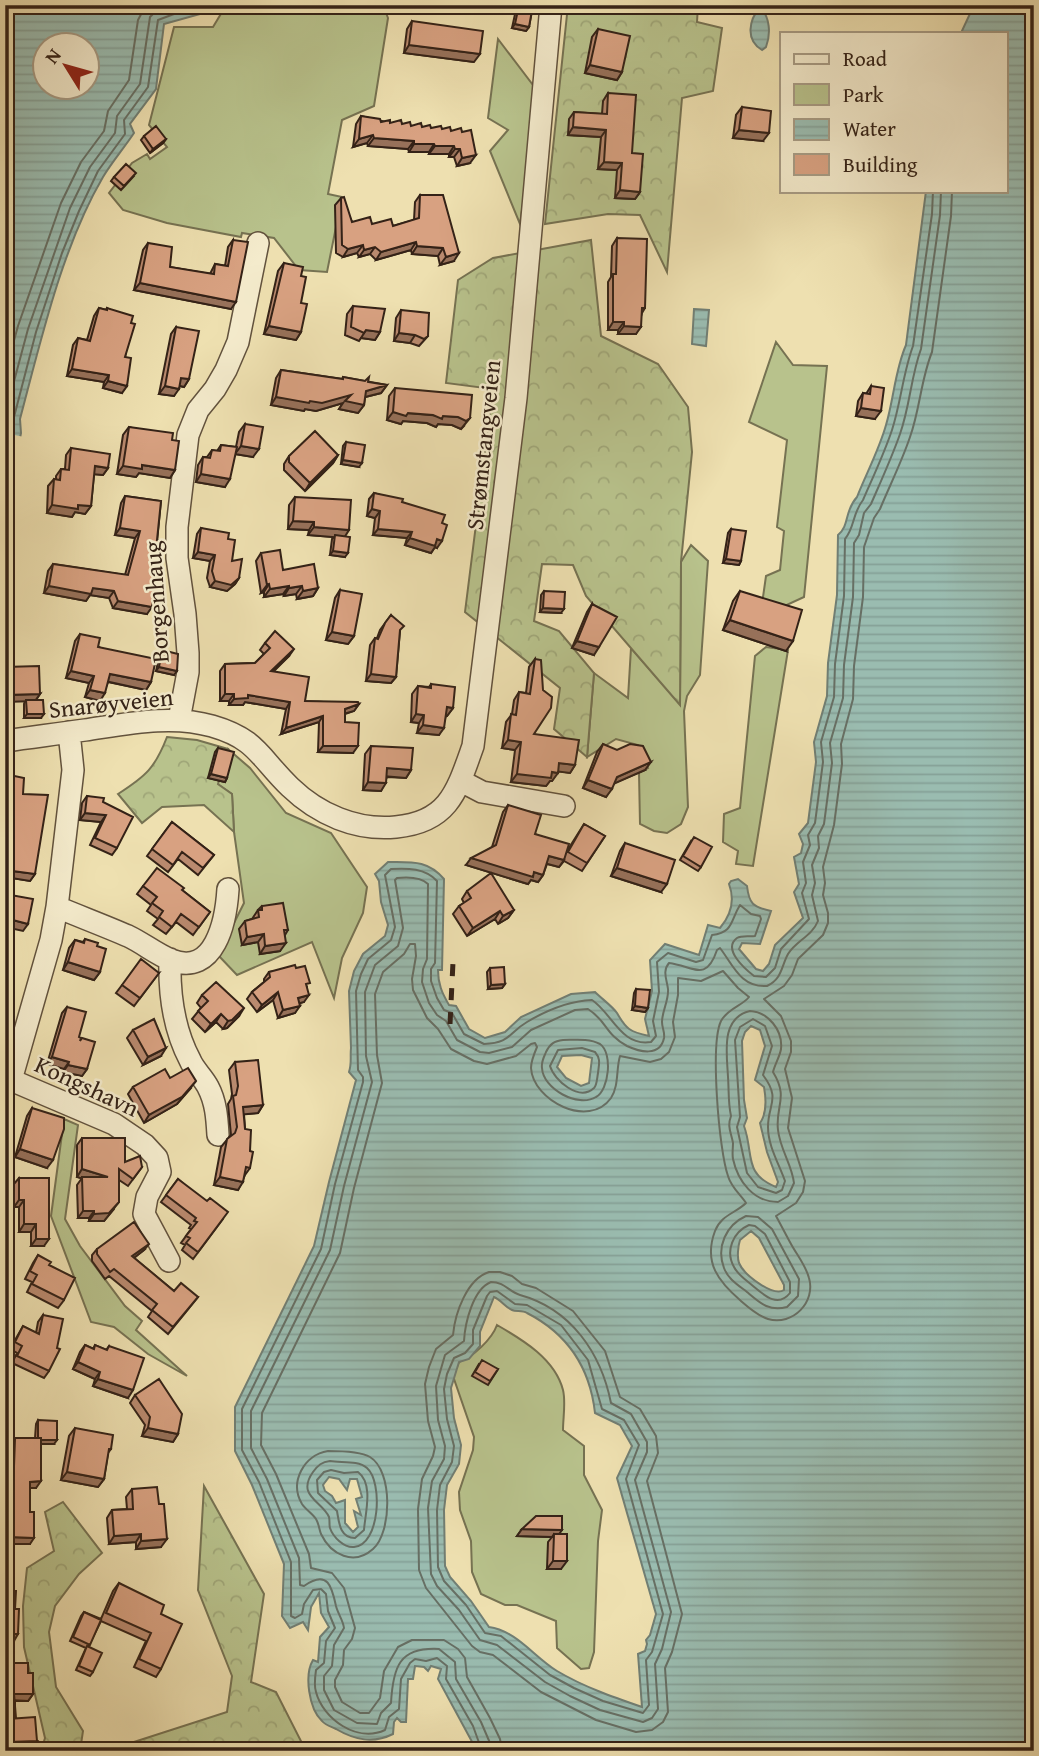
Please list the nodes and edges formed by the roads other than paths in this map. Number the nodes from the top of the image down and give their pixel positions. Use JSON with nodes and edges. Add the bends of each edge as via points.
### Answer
{"nodes":[{"id":1,"x":551,"y":5,"type":"edge"},
{"id":2,"x":258,"y":243,"type":"dead end"},
{"id":3,"x":179,"y":720,"type":"junction"},
{"id":4,"x":69,"y":732,"type":"junction"},
{"id":5,"x":5,"y":741,"type":"edge"},
{"id":6,"x":461,"y":781,"type":"junction"},
{"id":7,"x":564,"y":806,"type":"dead end"},
{"id":8,"x":229,"y":889,"type":"dead end"},
{"id":9,"x":58,"y":907,"type":"junction"},
{"id":10,"x":170,"y":959,"type":"junction"},
{"id":11,"x":218,"y":1135,"type":"dead end"},
{"id":12,"x":169,"y":1261,"type":"dead end"}],
"edges":[{"from":1,"to":6,"type":"street","name":"Strømstangveien","via":[[516,398],[473,746]]},
{"from":2,"to":3,"type":"street","name":"Borgenhaug","via":[[238,342],[188,435],[177,527],[188,653]]},
{"from":3,"to":4,"type":"street","name":"Snarøyveien"},
{"from":3,"to":6,"type":"street","name":"Snarøyveien","via":[[242,737],[315,807],[363,827],[383,829],[429,820],[448,804]]},
{"from":4,"to":5,"type":"street","name":"Snarøyveien"},
{"from":4,"to":9,"type":"street","name":"Kongshavn","via":[[73,771]]},
{"from":6,"to":7,"type":"street","via":[[482,792]]},
{"from":8,"to":10,"type":"street","via":[[218,938],[203,959]]},
{"from":9,"to":10,"type":"street"},
{"from":9,"to":12,"type":"street","name":"Kongshavn","via":[[11,1080],[114,1124],[157,1158],[159,1172],[144,1214]]},
{"from":10,"to":11,"type":"street","via":[[169,996],[174,1017],[190,1060],[212,1097]]}]}
